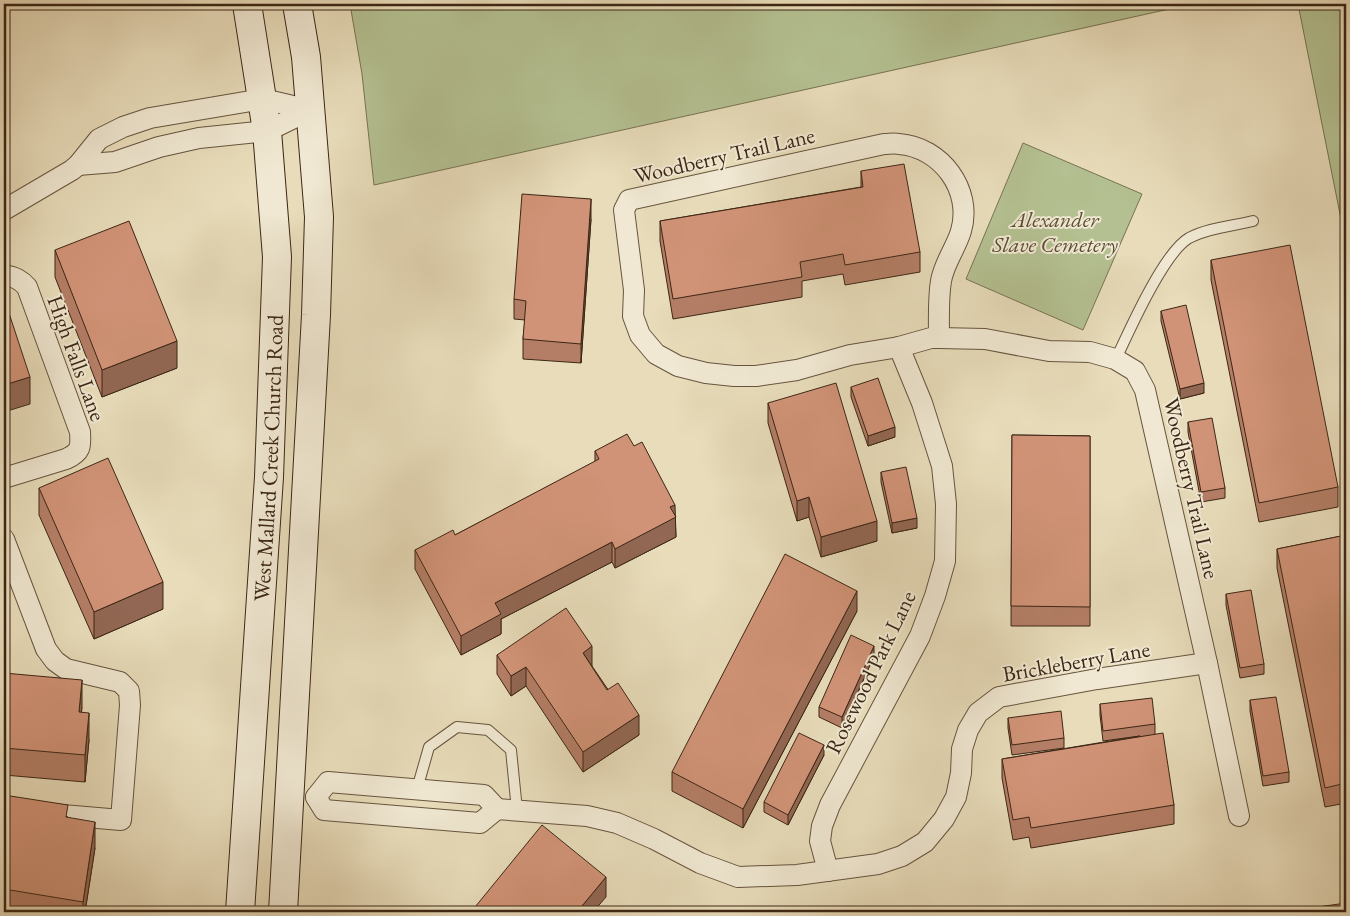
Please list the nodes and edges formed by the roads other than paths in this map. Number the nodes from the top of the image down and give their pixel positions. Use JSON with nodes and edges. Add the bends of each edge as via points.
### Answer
{"nodes":[{"id":1,"x":247,"y":4,"type":"edge"},
{"id":2,"x":297,"y":4,"type":"edge"},
{"id":3,"x":263,"y":99,"type":"junction"},
{"id":4,"x":310,"y":110,"type":"junction"},
{"id":5,"x":266,"y":131,"type":"junction"},
{"id":6,"x":78,"y":165,"type":"junction"},
{"id":7,"x":4,"y":210,"type":"edge"},
{"id":8,"x":1253,"y":221,"type":"dead end"},
{"id":9,"x":4,"y":276,"type":"edge"},
{"id":10,"x":939,"y":338,"type":"junction"},
{"id":11,"x":899,"y":347,"type":"junction"},
{"id":12,"x":1116,"y":359,"type":"junction"},
{"id":13,"x":4,"y":478,"type":"edge"},
{"id":14,"x":4,"y":539,"type":"edge"},
{"id":15,"x":1207,"y":663,"type":"junction"},
{"id":16,"x":417,"y":789,"type":"junction"},
{"id":17,"x":289,"y":796,"type":"junction"},
{"id":18,"x":316,"y":797,"type":"junction"},
{"id":19,"x":497,"y":808,"type":"junction"},
{"id":20,"x":4,"y":810,"type":"edge"},
{"id":21,"x":517,"y":810,"type":"junction"},
{"id":22,"x":1239,"y":816,"type":"dead end"},
{"id":23,"x":828,"y":871,"type":"junction"},
{"id":24,"x":240,"y":912,"type":"edge"},
{"id":25,"x":283,"y":912,"type":"edge"}],
"edges":[{"from":1,"to":3,"type":"main road","name":"West Mallard Creek Church Road"},
{"from":2,"to":4,"type":"main road","name":"West Mallard Creek Church Road"},
{"from":3,"to":4,"type":"street"},
{"from":3,"to":5,"type":"main road","name":"West Mallard Creek Church Road"},
{"from":3,"to":6,"type":"street","via":[[160,116],[123,127],[99,139]]},
{"from":4,"to":5,"type":"street"},
{"from":4,"to":17,"type":"main road","name":"West Mallard Creek Church Road","via":[[319,227]]},
{"from":5,"to":6,"type":"street","via":[[199,138],[158,147],[115,162]]},
{"from":5,"to":24,"type":"main road","name":"West Mallard Creek Church Road","via":[[277,257],[271,437]]},
{"from":6,"to":7,"type":"street"},
{"from":8,"to":12,"type":"lane","via":[[1199,234],[1176,249],[1137,313]]},
{"from":9,"to":13,"type":"street","name":"High Falls Lane","via":[[23,282],[27,287],[80,432],[81,445],[76,454],[66,459]]},
{"from":10,"to":11,"type":"street","name":"Woodberry Trail Lane"},
{"from":10,"to":11,"type":"street","name":"Woodberry Trail Lane","via":[[941,280],[961,231],[964,210],[953,176],[940,160],[920,150],[900,144],[884,144],[629,200],[624,210],[634,290],[633,316],[640,335],[656,354],[678,366],[706,373],[756,376]]},
{"from":10,"to":12,"type":"street","name":"Woodberry Trail Lane","via":[[985,340],[1049,351],[1090,352]]},
{"from":11,"to":23,"type":"street","name":"Rosewood Park Lane","via":[[922,403],[942,466],[946,504],[945,561],[920,636],[830,804],[820,841]]},
{"from":12,"to":15,"type":"street","name":"Woodberry Trail Lane","via":[[1135,371],[1145,390]]},
{"from":14,"to":20,"type":"street","via":[[46,649],[55,661],[66,669],[120,682],[129,691],[130,705],[121,820]]},
{"from":15,"to":22,"type":"street","name":"Woodberry Trail Lane"},
{"from":15,"to":23,"type":"street","name":"Brickleberry Lane","via":[[999,697],[978,713],[968,730],[962,749],[956,797],[944,819],[925,842],[902,856],[878,864]]},
{"from":16,"to":18,"type":"street","name":"Brickleberry Lane","via":[[328,782]]},
{"from":16,"to":19,"type":"street","name":"Brickleberry Lane","via":[[484,795]]},
{"from":16,"to":21,"type":"lane","via":[[429,748],[457,727],[488,730],[511,750]]},
{"from":17,"to":18,"type":"street"},
{"from":17,"to":25,"type":"main road","name":"West Mallard Creek Church Road"},
{"from":18,"to":19,"type":"street","via":[[324,810],[480,822]]},
{"from":19,"to":21,"type":"street","name":"Brickleberry Lane"},
{"from":21,"to":23,"type":"street","name":"Brickleberry Lane","via":[[587,816],[617,823],[700,863],[738,876],[766,877]]}]}
